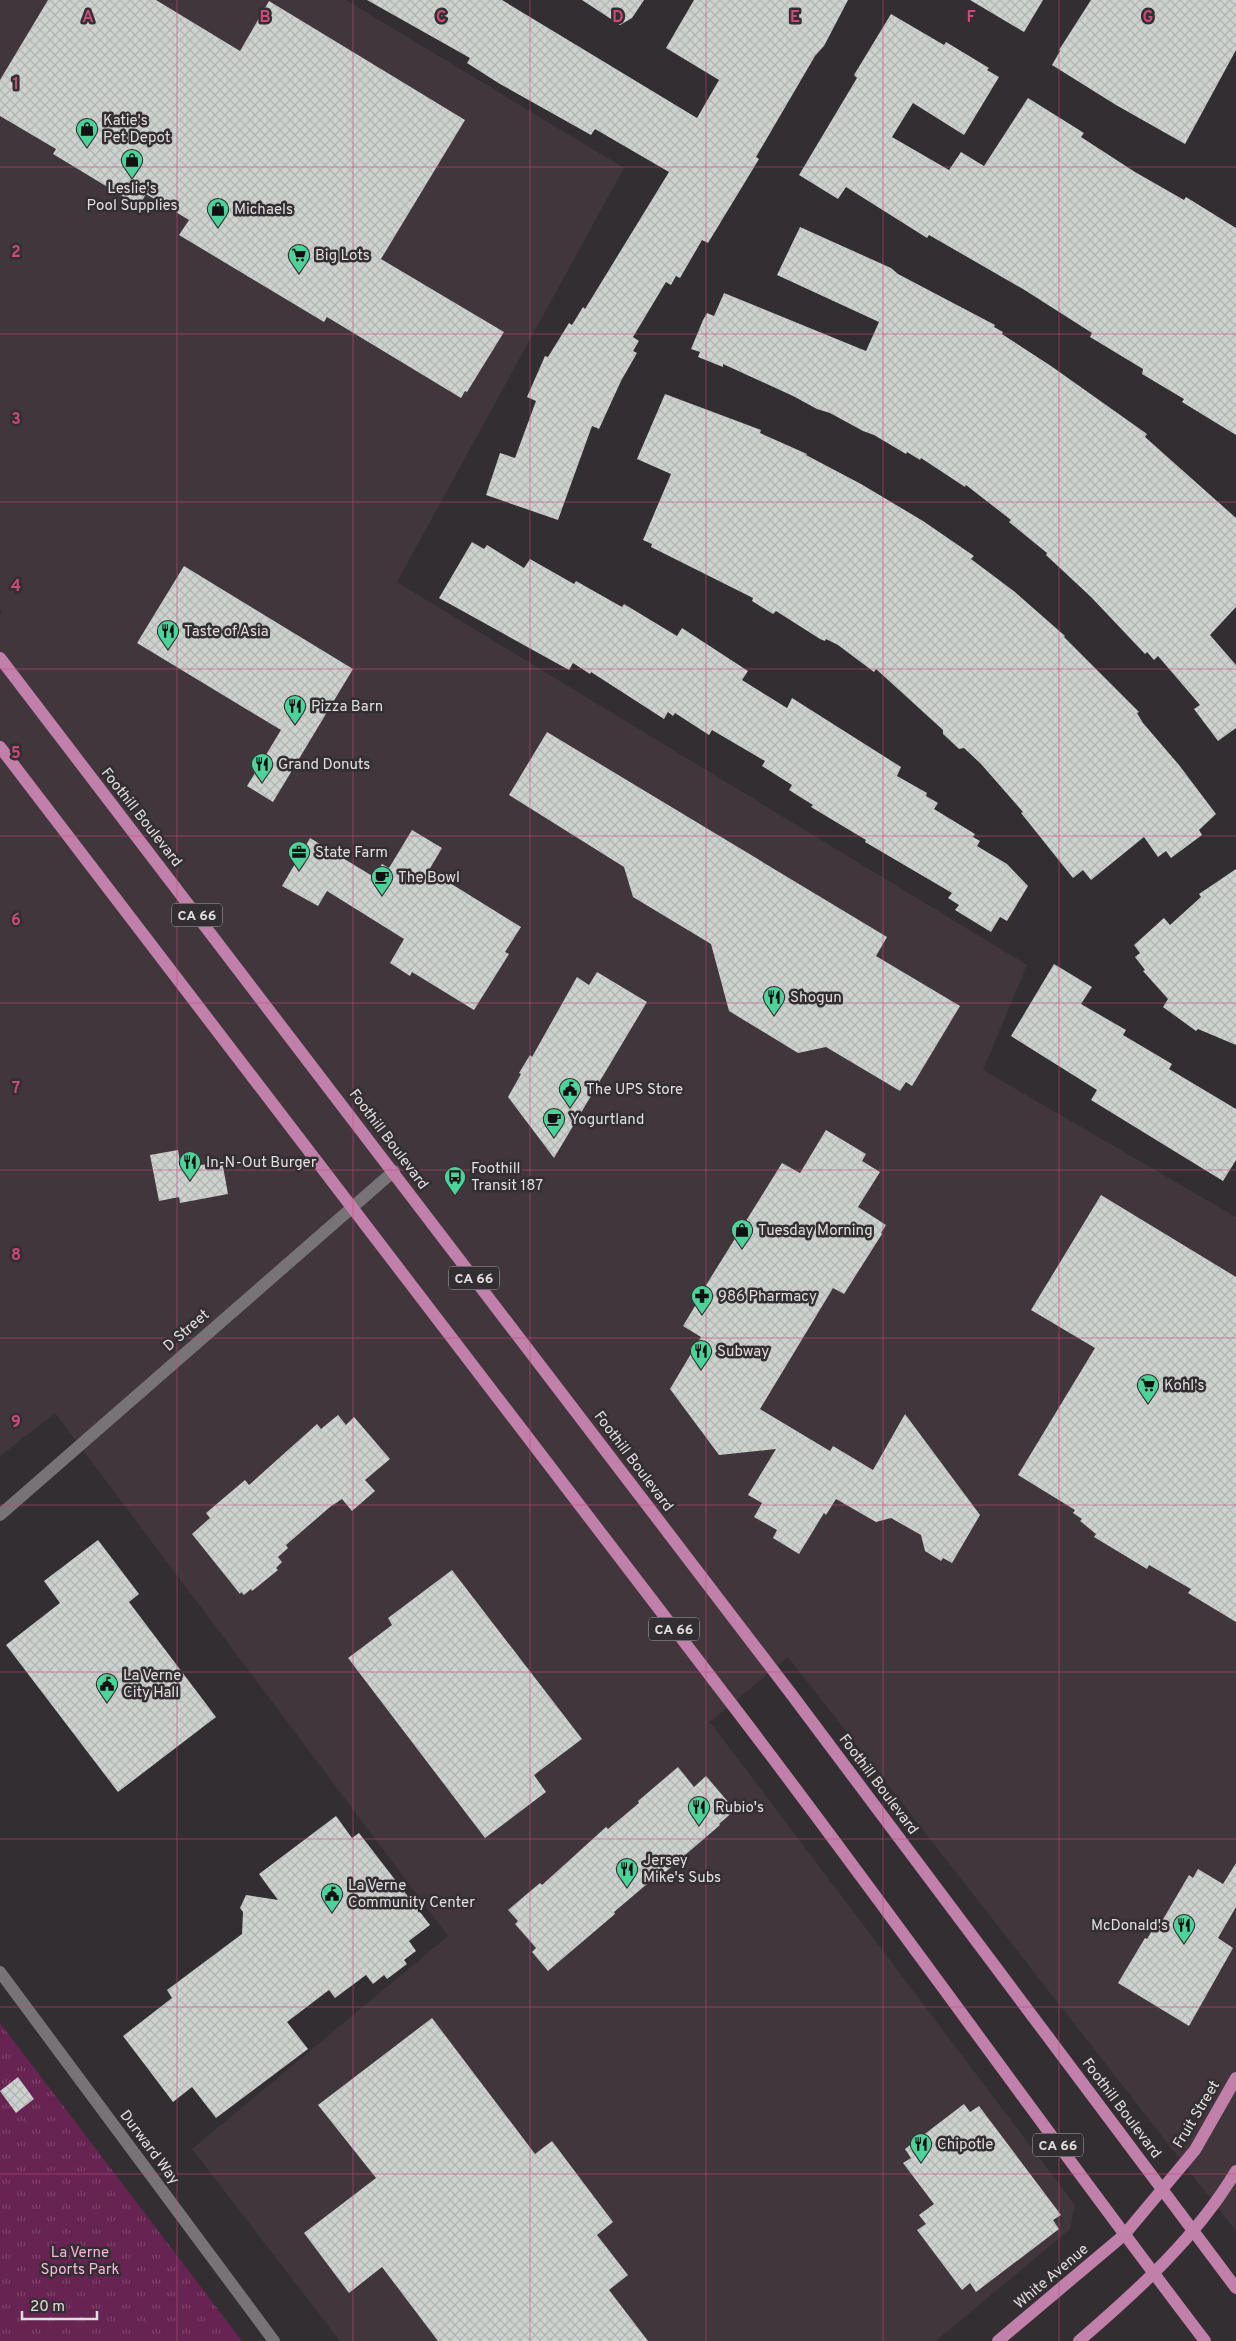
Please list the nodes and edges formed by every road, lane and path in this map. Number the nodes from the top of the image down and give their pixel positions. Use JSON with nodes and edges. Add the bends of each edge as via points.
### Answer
{"nodes":[{"id":1,"x":0,"y":658,"type":"edge"},
{"id":2,"x":0,"y":747,"type":"edge"},
{"id":3,"x":394,"y":1172,"type":"junction"},
{"id":4,"x":353,"y":1206,"type":"junction"},
{"id":5,"x":0,"y":1515,"type":"edge"},
{"id":6,"x":0,"y":1972,"type":"edge"},
{"id":7,"x":1236,"y":2078,"type":"edge"},
{"id":8,"x":1236,"y":2171,"type":"edge"},
{"id":9,"x":1163,"y":2190,"type":"junction"},
{"id":10,"x":1193,"y":2229,"type":"junction"},
{"id":11,"x":1124,"y":2235,"type":"junction"},
{"id":12,"x":1153,"y":2273,"type":"junction"},
{"id":13,"x":1236,"y":2288,"type":"edge"},
{"id":14,"x":274,"y":2341,"type":"edge"},
{"id":15,"x":998,"y":2341,"type":"edge"},
{"id":16,"x":1079,"y":2341,"type":"edge"},
{"id":17,"x":1205,"y":2341,"type":"edge"}],
"edges":[{"from":1,"to":3,"type":"main road","name":"Foothill Boulevard","number":"CA 66"},
{"from":2,"to":4,"type":"main road","number":"CA 66"},
{"from":3,"to":4,"type":"street","name":"D Street"},
{"from":3,"to":9,"type":"main road","name":"Foothill Boulevard","number":"CA 66"},
{"from":4,"to":5,"type":"street","name":"D Street"},
{"from":4,"to":11,"type":"main road","number":"CA 66","via":[[773,1759]]},
{"from":6,"to":14,"type":"street","name":"Durward Way"},
{"from":7,"to":9,"type":"main road","name":"Fruit Street","via":[[1195,2150]]},
{"from":8,"to":10,"type":"main road","via":[[1223,2194]]},
{"from":9,"to":10,"type":"main road","name":"Foothill Boulevard","number":"CA 66"},
{"from":9,"to":11,"type":"main road","name":"Fruit Street"},
{"from":10,"to":12,"type":"main road"},
{"from":10,"to":13,"type":"main road","name":"Foothill Boulevard","number":"CA 66"},
{"from":11,"to":12,"type":"main road","number":"CA 66"},
{"from":11,"to":15,"type":"main road","name":"White Avenue"},
{"from":12,"to":16,"type":"main road"},
{"from":12,"to":17,"type":"main road","number":"CA 66"}]}
